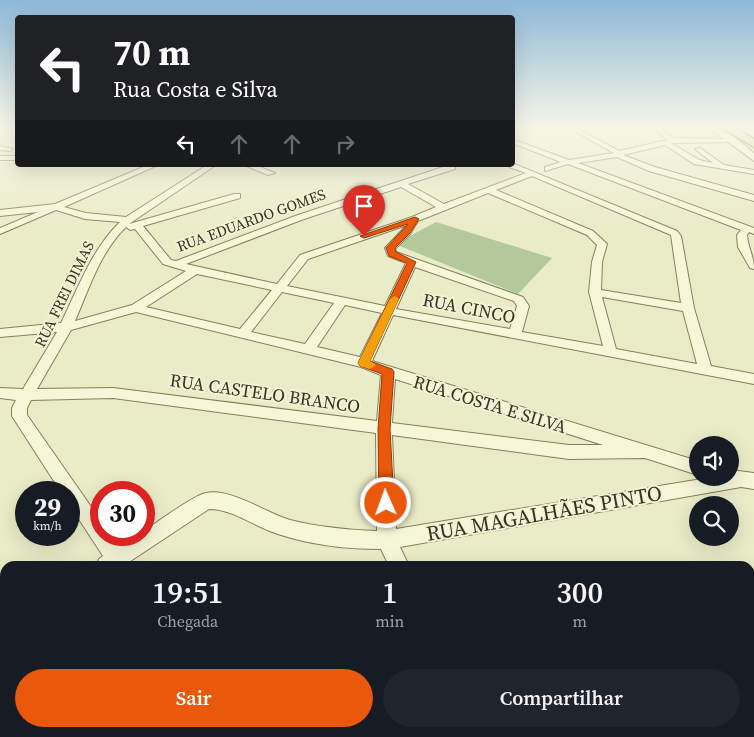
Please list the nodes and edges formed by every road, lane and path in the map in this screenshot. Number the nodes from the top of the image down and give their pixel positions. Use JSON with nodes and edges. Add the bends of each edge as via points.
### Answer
{"nodes":[{"id":1,"x":567,"y":162,"type":"edge"},
{"id":2,"x":569,"y":162,"type":"edge"},
{"id":3,"x":639,"y":162,"type":"edge"},
{"id":4,"x":699,"y":162,"type":"edge"},
{"id":5,"x":718,"y":162,"type":"edge"},
{"id":6,"x":515,"y":166,"type":"edge"},
{"id":7,"x":149,"y":167,"type":"edge"},
{"id":8,"x":209,"y":167,"type":"edge"},
{"id":9,"x":254,"y":167,"type":"edge"},
{"id":10,"x":452,"y":167,"type":"dead end"},
{"id":11,"x":726,"y":168,"type":"junction"},
{"id":12,"x":548,"y":169,"type":"dead end"},
{"id":13,"x":754,"y":172,"type":"edge"},
{"id":14,"x":271,"y":173,"type":"dead end"},
{"id":15,"x":534,"y":174,"type":"junction"},
{"id":16,"x":402,"y":184,"type":"junction"},
{"id":17,"x":490,"y":191,"type":"junction"},
{"id":18,"x":237,"y":196,"type":"dead end"},
{"id":19,"x":754,"y":198,"type":"edge"},
{"id":20,"x":55,"y":207,"type":"junction"},
{"id":21,"x":442,"y":207,"type":"junction"},
{"id":22,"x":0,"y":213,"type":"edge"},
{"id":23,"x":415,"y":219,"type":"junction"},
{"id":24,"x":132,"y":223,"type":"junction"},
{"id":25,"x":751,"y":230,"type":"edge"},
{"id":26,"x":0,"y":231,"type":"edge"},
{"id":27,"x":412,"y":262,"type":"junction"},
{"id":28,"x":175,"y":265,"type":"junction"},
{"id":29,"x":754,"y":266,"type":"edge"},
{"id":30,"x":195,"y":270,"type":"junction"},
{"id":31,"x":278,"y":289,"type":"junction"},
{"id":32,"x":595,"y":292,"type":"junction"},
{"id":33,"x":341,"y":302,"type":"junction"},
{"id":34,"x":136,"y":308,"type":"junction"},
{"id":35,"x":688,"y":308,"type":"junction"},
{"id":36,"x":389,"y":311,"type":"junction"},
{"id":37,"x":66,"y":327,"type":"junction"},
{"id":38,"x":0,"y":333,"type":"edge"},
{"id":39,"x":243,"y":333,"type":"junction"},
{"id":40,"x":514,"y":335,"type":"junction"},
{"id":41,"x":309,"y":349,"type":"junction"},
{"id":42,"x":611,"y":353,"type":"junction"},
{"id":43,"x":364,"y":363,"type":"junction"},
{"id":44,"x":706,"y":371,"type":"junction"},
{"id":45,"x":388,"y":372,"type":"junction"},
{"id":46,"x":754,"y":379,"type":"edge"},
{"id":47,"x":0,"y":393,"type":"edge"},
{"id":48,"x":27,"y":395,"type":"junction"},
{"id":49,"x":564,"y":427,"type":"junction"},
{"id":50,"x":384,"y":429,"type":"junction"},
{"id":51,"x":569,"y":452,"type":"junction"},
{"id":52,"x":643,"y":452,"type":"junction"},
{"id":53,"x":689,"y":465,"type":"edge"},
{"id":54,"x":741,"y":479,"type":"edge"},
{"id":55,"x":387,"y":540,"type":"junction"},
{"id":56,"x":112,"y":561,"type":"edge"},
{"id":57,"x":118,"y":561,"type":"edge"},
{"id":58,"x":397,"y":561,"type":"edge"}],
"edges":[{"from":1,"to":12,"type":"street"},
{"from":2,"to":25,"type":"street"},
{"from":3,"to":19,"type":"street"},
{"from":4,"to":11,"type":"street"},
{"from":5,"to":11,"type":"street"},
{"from":6,"to":15,"type":"street"},
{"from":7,"to":20,"type":"street"},
{"from":8,"to":24,"type":"street","name":"RUA FREI DIMAS"},
{"from":9,"to":14,"type":"street"},
{"from":10,"to":16,"type":"street","name":"RUA EDUARDO GOMES"},
{"from":11,"to":13,"type":"street"},
{"from":15,"to":17,"type":"street"},
{"from":15,"to":35,"type":"street","via":[[669,230],[676,236]]},
{"from":16,"to":21,"type":"street"},
{"from":16,"to":28,"type":"street","name":"RUA EDUARDO GOMES","via":[[302,217]]},
{"from":17,"to":21,"type":"street"},
{"from":17,"to":32,"type":"street","via":[[596,236],[602,244]]},
{"from":18,"to":24,"type":"street"},
{"from":20,"to":22,"type":"street"},
{"from":20,"to":24,"type":"street"},
{"from":20,"to":26,"type":"street"},
{"from":21,"to":23,"type":"street"},
{"from":23,"to":27,"type":"street","via":[[390,248],[390,251]]},
{"from":23,"to":31,"type":"street","via":[[304,257]]},
{"from":24,"to":28,"type":"street","name":"RUA CINCO","via":[[167,262]]},
{"from":24,"to":37,"type":"street","name":"RUA FREI DIMAS","via":[[117,229],[96,260]]},
{"from":25,"to":29,"type":"street","via":[[742,235],[743,247]]},
{"from":27,"to":36,"type":"street"},
{"from":27,"to":40,"type":"street","via":[[519,300],[522,306]]},
{"from":28,"to":30,"type":"street","name":"RUA CINCO"},
{"from":30,"to":31,"type":"street","name":"RUA CINCO"},
{"from":30,"to":34,"type":"street","name":"RUA EDUARDO GOMES"},
{"from":31,"to":33,"type":"street","name":"RUA CINCO"},
{"from":31,"to":39,"type":"street"},
{"from":32,"to":35,"type":"street"},
{"from":32,"to":42,"type":"street"},
{"from":33,"to":36,"type":"street","name":"RUA CINCO"},
{"from":33,"to":41,"type":"street"},
{"from":34,"to":37,"type":"street","name":"RUA EDUARDO GOMES"},
{"from":34,"to":39,"type":"street","name":"RUA COSTA E SILVA"},
{"from":35,"to":44,"type":"street"},
{"from":36,"to":40,"type":"street","name":"RUA CINCO"},
{"from":36,"to":43,"type":"street"},
{"from":37,"to":38,"type":"street","name":"RUA EDUARDO GOMES"},
{"from":37,"to":48,"type":"street","name":"RUA FREI DIMAS"},
{"from":39,"to":41,"type":"street","name":"RUA COSTA E SILVA"},
{"from":40,"to":42,"type":"street","name":"RUA CINCO"},
{"from":41,"to":43,"type":"street","name":"RUA COSTA E SILVA"},
{"from":42,"to":44,"type":"street","name":"RUA CINCO"},
{"from":43,"to":45,"type":"street","name":"RUA COSTA E SILVA"},
{"from":44,"to":46,"type":"street","name":"RUA CINCO"},
{"from":45,"to":49,"type":"street","name":"RUA COSTA E SILVA"},
{"from":45,"to":50,"type":"street"},
{"from":47,"to":48,"type":"street","name":"RUA CASTELO BRANCO"},
{"from":48,"to":50,"type":"street","name":"RUA CASTELO BRANCO","via":[[113,393]]},
{"from":48,"to":56,"type":"street","name":"RUA FREI DIMAS","via":[[19,408],[20,416]]},
{"from":49,"to":51,"type":"street"},
{"from":49,"to":52,"type":"street","name":"RUA COSTA E SILVA"},
{"from":50,"to":51,"type":"street","name":"RUA CASTELO BRANCO"},
{"from":50,"to":55,"type":"street"},
{"from":51,"to":52,"type":"street","name":"RUA CASTELO BRANCO"},
{"from":52,"to":53,"type":"street","name":"RUA COSTA E SILVA"},
{"from":54,"to":55,"type":"street","name":"RUA MAGALHÃES PINTO"},
{"from":55,"to":57,"type":"street","name":"RUA MAGALHÃES PINTO","via":[[327,538],[276,525],[217,500],[206,501]]},
{"from":55,"to":58,"type":"street"}]}
